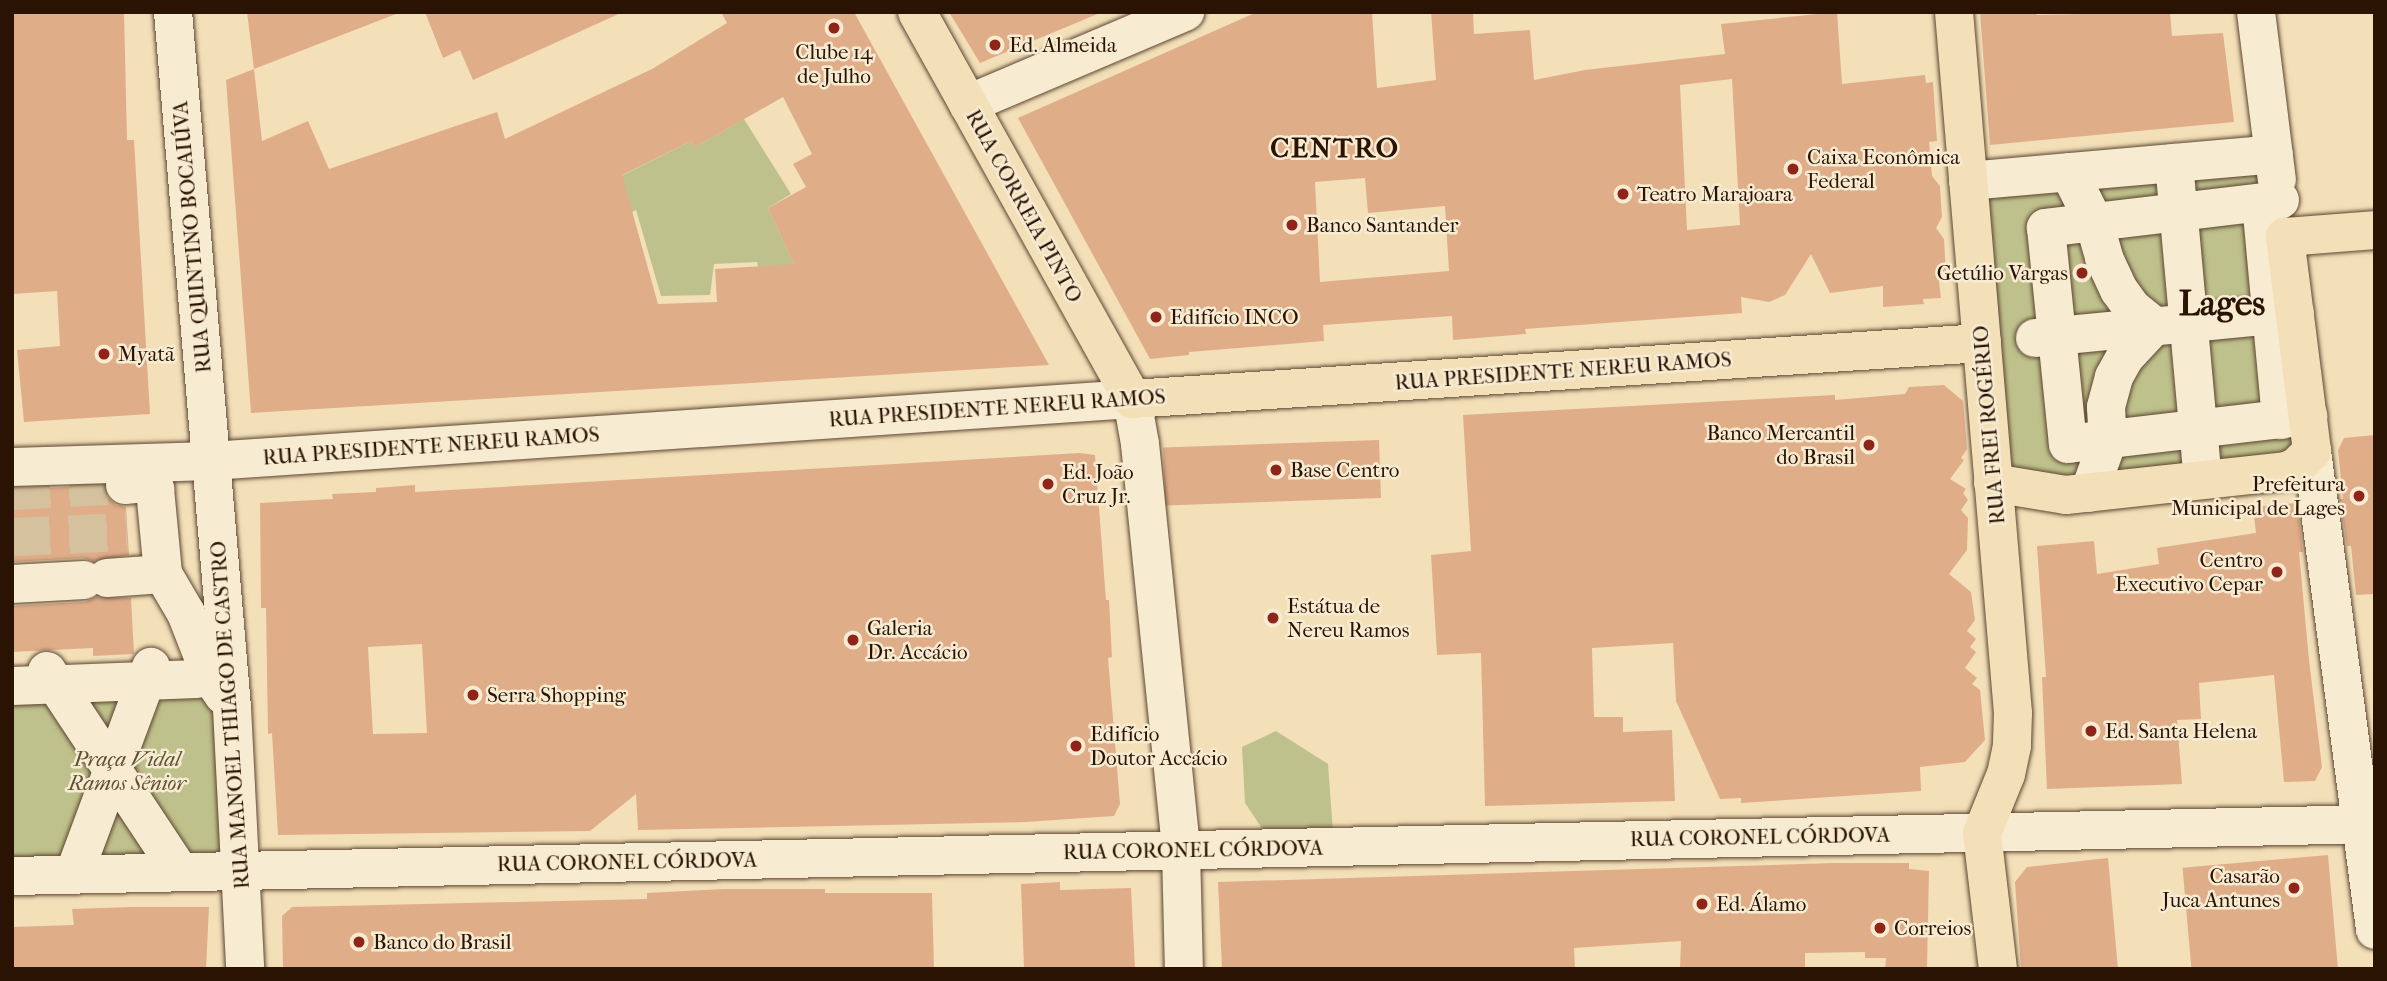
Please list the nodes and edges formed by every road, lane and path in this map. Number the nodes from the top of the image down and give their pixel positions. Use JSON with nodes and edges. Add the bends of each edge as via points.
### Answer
{"nodes":[{"id":1,"x":173,"y":12,"type":"edge"},
{"id":2,"x":916,"y":12,"type":"edge"},
{"id":3,"x":1185,"y":12,"type":"edge"},
{"id":4,"x":1954,"y":12,"type":"edge"},
{"id":5,"x":2256,"y":12,"type":"edge"},
{"id":6,"x":968,"y":104,"type":"junction"},
{"id":7,"x":2263,"y":155,"type":"junction"},
{"id":8,"x":2175,"y":163,"type":"junction"},
{"id":9,"x":2069,"y":172,"type":"junction"},
{"id":10,"x":1968,"y":181,"type":"junction"},
{"id":11,"x":2219,"y":207,"type":"junction"},
{"id":12,"x":2179,"y":212,"type":"junction"},
{"id":13,"x":2275,"y":214,"type":"junction"},
{"id":14,"x":2094,"y":222,"type":"junction"},
{"id":15,"x":2375,"y":230,"type":"edge"},
{"id":16,"x":2283,"y":314,"type":"junction"},
{"id":17,"x":2171,"y":324,"type":"junction"},
{"id":18,"x":2046,"y":337,"type":"junction"},
{"id":19,"x":1982,"y":343,"type":"junction"},
{"id":20,"x":1132,"y":399,"type":"junction"},
{"id":21,"x":2237,"y":425,"type":"junction"},
{"id":22,"x":2198,"y":429,"type":"junction"},
{"id":23,"x":2297,"y":439,"type":"junction"},
{"id":24,"x":2108,"y":440,"type":"junction"},
{"id":25,"x":211,"y":461,"type":"junction"},
{"id":26,"x":12,"y":467,"type":"edge"},
{"id":27,"x":2203,"y":480,"type":"junction"},
{"id":28,"x":1993,"y":483,"type":"junction"},
{"id":29,"x":125,"y":485,"type":"tunnel mouth"},
{"id":30,"x":2089,"y":493,"type":"junction"},
{"id":31,"x":163,"y":574,"type":"junction"},
{"id":32,"x":12,"y":584,"type":"edge"},
{"id":33,"x":148,"y":674,"type":"junction"},
{"id":34,"x":52,"y":678,"type":"junction"},
{"id":35,"x":197,"y":679,"type":"dead end"},
{"id":36,"x":12,"y":686,"type":"edge"},
{"id":37,"x":232,"y":708,"type":"junction"},
{"id":38,"x":112,"y":771,"type":"junction"},
{"id":39,"x":2369,"y":824,"type":"edge"},
{"id":40,"x":1982,"y":832,"type":"junction"},
{"id":41,"x":1181,"y":850,"type":"junction"},
{"id":42,"x":241,"y":870,"type":"junction"},
{"id":43,"x":180,"y":872,"type":"junction"},
{"id":44,"x":74,"y":874,"type":"junction"},
{"id":45,"x":12,"y":876,"type":"edge"},
{"id":46,"x":2375,"y":930,"type":"edge"},
{"id":47,"x":246,"y":969,"type":"edge"},
{"id":48,"x":1184,"y":969,"type":"edge"},
{"id":49,"x":1998,"y":969,"type":"edge"}],
"edges":[{"from":1,"to":25,"type":"street","name":"RUA QUINTINO BOCAIÚVA"},
{"from":2,"to":6,"type":"main road","name":"RUA CORREIA PINTO"},
{"from":3,"to":6,"type":"street"},
{"from":4,"to":10,"type":"main road","name":"RUA FREI ROGÉRIO"},
{"from":5,"to":7,"type":"street"},
{"from":6,"to":20,"type":"main road","name":"RUA CORREIA PINTO"},
{"from":7,"to":8,"type":"street"},
{"from":7,"to":11,"type":"street"},
{"from":7,"to":13,"type":"street"},
{"from":8,"to":9,"type":"street"},
{"from":8,"to":12,"type":"street"},
{"from":9,"to":10,"type":"street"},
{"from":9,"to":14,"type":"street"},
{"from":10,"to":19,"type":"main road","name":"RUA FREI ROGÉRIO"},
{"from":11,"to":12,"type":"street"},
{"from":11,"to":13,"type":"street"},
{"from":12,"to":14,"type":"street"},
{"from":12,"to":17,"type":"street"},
{"from":13,"to":15,"type":"main road"},
{"from":13,"to":16,"type":"main road"},
{"from":14,"to":17,"type":"street","via":[[2119,290]]},
{"from":14,"to":18,"type":"street","via":[[2038,228]]},
{"from":16,"to":17,"type":"street"},
{"from":16,"to":23,"type":"main road"},
{"from":17,"to":18,"type":"street"},
{"from":17,"to":22,"type":"street"},
{"from":17,"to":24,"type":"street","via":[[2125,357],[2114,377],[2106,407]]},
{"from":18,"to":24,"type":"street","via":[[2057,445]]},
{"from":19,"to":20,"type":"main road","name":"RUA PRESIDENTE NEREU RAMOS"},
{"from":19,"to":28,"type":"main road","name":"RUA FREI ROGÉRIO"},
{"from":20,"to":25,"type":"street","name":"RUA PRESIDENTE NEREU RAMOS"},
{"from":20,"to":41,"type":"street"},
{"from":21,"to":22,"type":"street"},
{"from":21,"to":23,"type":"street"},
{"from":21,"to":23,"type":"street"},
{"from":22,"to":24,"type":"street"},
{"from":22,"to":27,"type":"street"},
{"from":23,"to":27,"type":"main road"},
{"from":23,"to":39,"type":"street"},
{"from":24,"to":30,"type":"street"},
{"from":25,"to":26,"type":"street","name":"RUA PRESIDENTE NEREU RAMOS"},
{"from":25,"to":37,"type":"street","name":"RUA MANOEL THIAGO DE CASTRO"},
{"from":27,"to":30,"type":"main road"},
{"from":28,"to":30,"type":"main road","via":[[2042,493]]},
{"from":28,"to":40,"type":"main road","name":"RUA FREI ROGÉRIO","via":[[2012,747],[1997,802]]},
{"from":29,"to":31,"type":"street","via":[[144,482],[155,489],[143,531]]},
{"from":31,"to":32,"type":"street"},
{"from":31,"to":37,"type":"street","via":[[186,613],[211,677]]},
{"from":33,"to":34,"type":"street"},
{"from":33,"to":35,"type":"street"},
{"from":33,"to":38,"type":"street"},
{"from":34,"to":36,"type":"street"},
{"from":34,"to":38,"type":"street"},
{"from":37,"to":42,"type":"street","name":"RUA MANOEL THIAGO DE CASTRO"},
{"from":38,"to":43,"type":"street"},
{"from":38,"to":44,"type":"street"},
{"from":39,"to":40,"type":"street","name":"RUA CORONEL CÓRDOVA"},
{"from":39,"to":46,"type":"street"},
{"from":40,"to":41,"type":"street","name":"RUA CORONEL CÓRDOVA"},
{"from":40,"to":49,"type":"main road"},
{"from":41,"to":42,"type":"street","name":"RUA CORONEL CÓRDOVA"},
{"from":41,"to":48,"type":"street"},
{"from":42,"to":43,"type":"street","name":"RUA CORONEL CÓRDOVA"},
{"from":42,"to":47,"type":"street","name":"RUA MANOEL THIAGO DE CASTRO"},
{"from":43,"to":44,"type":"street","name":"RUA CORONEL CÓRDOVA"},
{"from":44,"to":45,"type":"street","name":"RUA CORONEL CÓRDOVA"}]}
